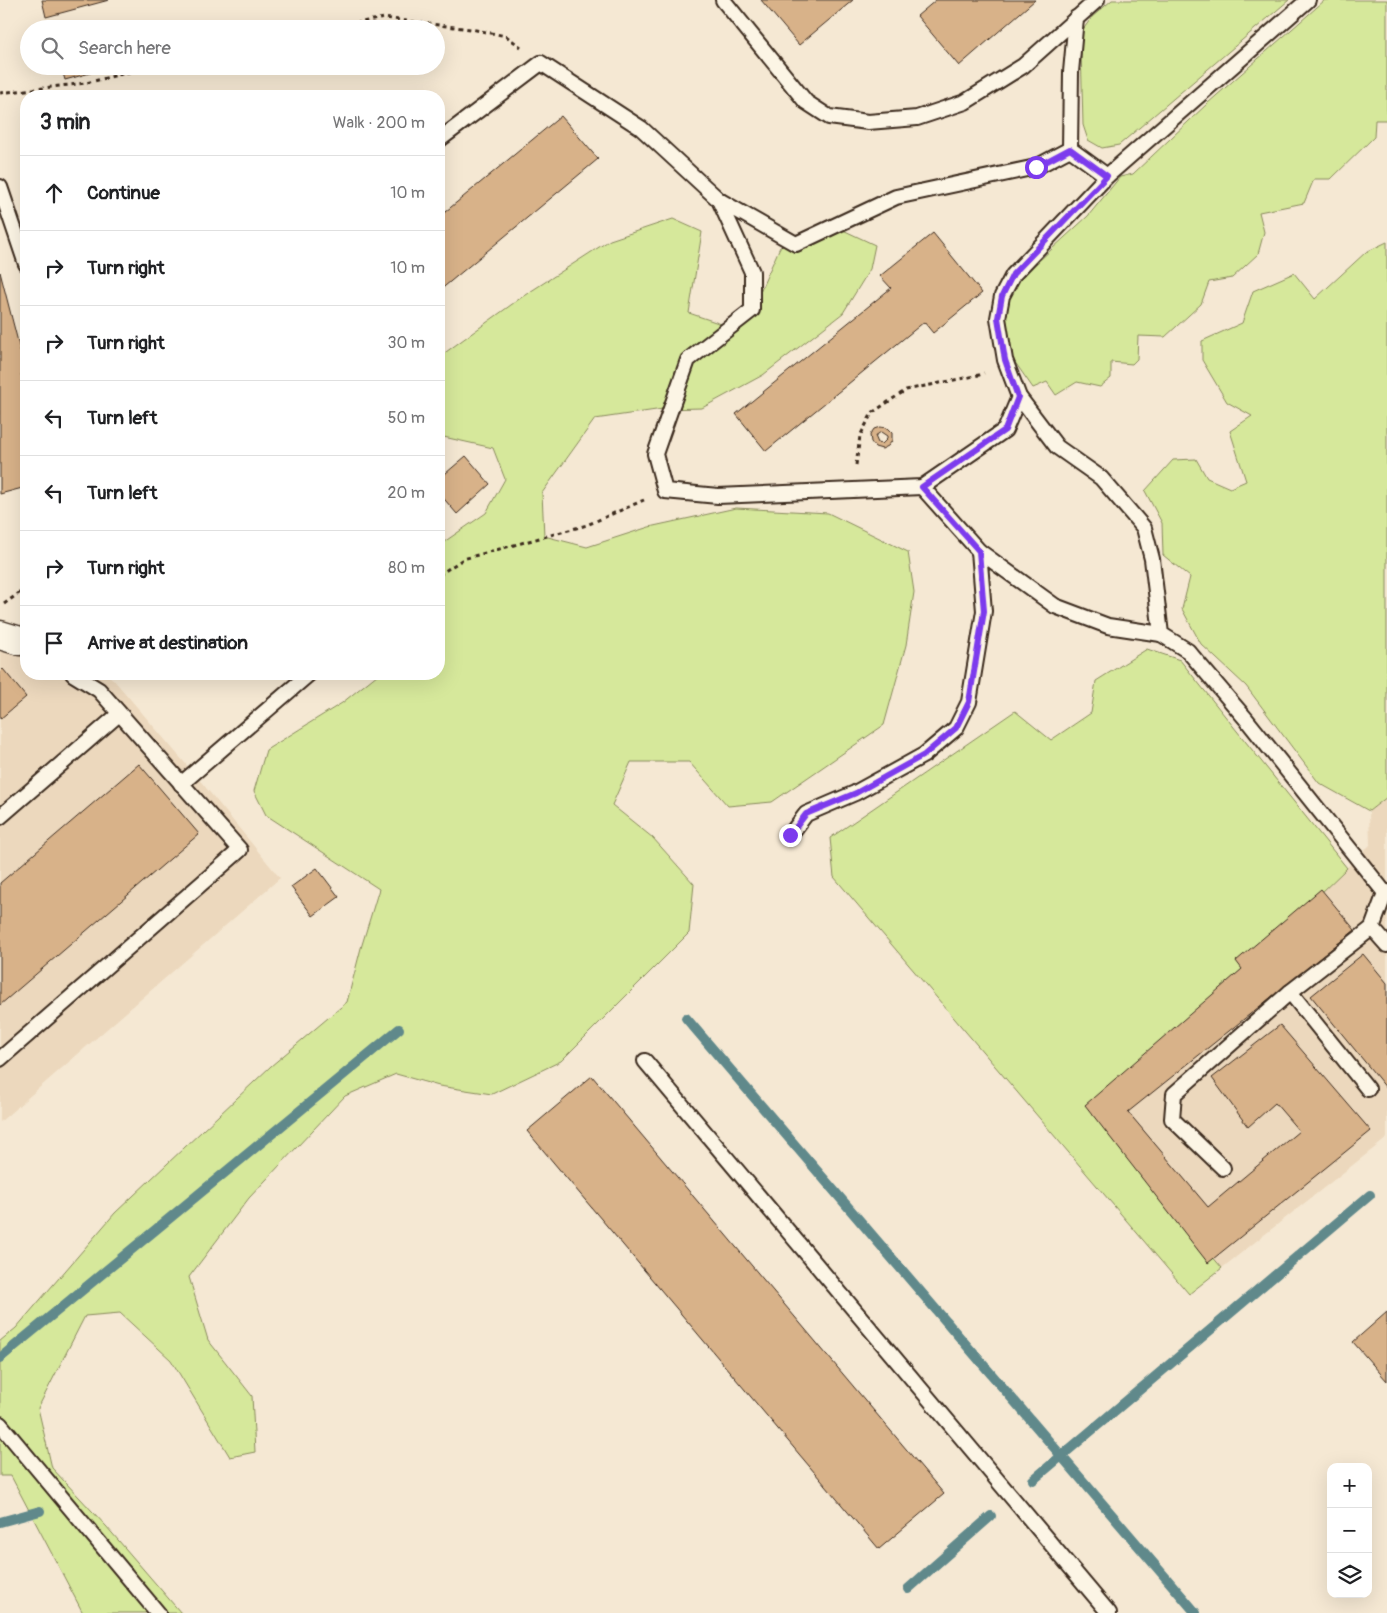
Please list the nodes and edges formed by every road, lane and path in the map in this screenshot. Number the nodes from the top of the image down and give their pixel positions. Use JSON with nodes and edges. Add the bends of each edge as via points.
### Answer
{"nodes":[{"id":1,"x":723,"y":0,"type":"edge"},
{"id":2,"x":1097,"y":0,"type":"edge"},
{"id":3,"x":1308,"y":0,"type":"edge"},
{"id":4,"x":1076,"y":18,"type":"junction"},
{"id":5,"x":373,"y":20,"type":"edge"},
{"id":6,"x":400,"y":20,"type":"edge"},
{"id":7,"x":445,"y":26,"type":"edge"},
{"id":8,"x":541,"y":63,"type":"junction"},
{"id":9,"x":118,"y":75,"type":"edge"},
{"id":10,"x":26,"y":90,"type":"edge"},
{"id":11,"x":20,"y":91,"type":"edge"},
{"id":12,"x":0,"y":93,"type":"edge"},
{"id":13,"x":445,"y":135,"type":"edge"},
{"id":14,"x":1070,"y":149,"type":"junction"},
{"id":15,"x":1107,"y":176,"type":"junction"},
{"id":16,"x":0,"y":186,"type":"edge"},
{"id":17,"x":719,"y":200,"type":"junction"},
{"id":18,"x":20,"y":246,"type":"edge"},
{"id":19,"x":1005,"y":360,"type":"junction"},
{"id":20,"x":1018,"y":397,"type":"junction"},
{"id":21,"x":922,"y":487,"type":"junction"},
{"id":22,"x":664,"y":491,"type":"junction"},
{"id":23,"x":853,"y":491,"type":"junction"},
{"id":24,"x":979,"y":551,"type":"junction"},
{"id":25,"x":445,"y":571,"type":"edge"},
{"id":26,"x":20,"y":593,"type":"edge"},
{"id":27,"x":0,"y":608,"type":"edge"},
{"id":28,"x":1161,"y":634,"type":"junction"},
{"id":29,"x":83,"y":680,"type":"edge"},
{"id":30,"x":302,"y":680,"type":"edge"},
{"id":31,"x":119,"y":714,"type":"junction"},
{"id":32,"x":181,"y":784,"type":"junction"},
{"id":33,"x":0,"y":817,"type":"edge"},
{"id":34,"x":790,"y":835,"type":"dead end"},
{"id":35,"x":1386,"y":892,"type":"edge"},
{"id":36,"x":1372,"y":928,"type":"junction"},
{"id":37,"x":1387,"y":945,"type":"edge"},
{"id":38,"x":1290,"y":992,"type":"junction"},
{"id":39,"x":0,"y":1059,"type":"edge"},
{"id":40,"x":645,"y":1061,"type":"dead end"},
{"id":41,"x":1368,"y":1089,"type":"dead end"},
{"id":42,"x":1223,"y":1168,"type":"dead end"},
{"id":43,"x":0,"y":1424,"type":"edge"},
{"id":44,"x":158,"y":1613,"type":"edge"},
{"id":45,"x":1109,"y":1613,"type":"edge"}],
"edges":[{"from":1,"to":4,"type":"lane","via":[[806,102],[829,117],[868,122],[917,118],[965,102],[1023,66]]},
{"from":2,"to":4,"type":"lane"},
{"from":3,"to":15,"type":"lane"},
{"from":4,"to":14,"type":"lane","via":[[1071,72]]},
{"from":5,"to":6,"type":"path"},
{"from":7,"to":8,"type":"path","via":[[506,36]]},
{"from":8,"to":13,"type":"lane"},
{"from":8,"to":17,"type":"lane","via":[[641,128]]},
{"from":9,"to":10,"type":"path","via":[[86,83]]},
{"from":11,"to":12,"type":"path"},
{"from":14,"to":15,"type":"lane"},
{"from":14,"to":17,"type":"lane","via":[[1036,167],[896,196],[796,244]]},
{"from":15,"to":19,"type":"lane","via":[[1013,274],[1002,296],[998,318]]},
{"from":16,"to":18,"type":"lane"},
{"from":17,"to":22,"type":"lane","via":[[752,272],[752,310],[688,360],[655,454]]},
{"from":19,"to":20,"type":"lane"},
{"from":19,"to":23,"type":"path","via":[[979,376],[906,390],[872,413],[860,436]]},
{"from":20,"to":21,"type":"lane","via":[[1005,430]]},
{"from":20,"to":28,"type":"lane","via":[[1056,447],[1100,478],[1144,528],[1152,559]]},
{"from":21,"to":23,"type":"lane"},
{"from":21,"to":24,"type":"lane"},
{"from":22,"to":23,"type":"lane","via":[[718,496]]},
{"from":22,"to":25,"type":"path","via":[[587,525],[462,559]]},
{"from":24,"to":28,"type":"lane","via":[[1055,606],[1108,626]]},
{"from":24,"to":34,"type":"lane","via":[[984,611],[969,702],[956,728],[924,755],[856,793],[806,814]]},
{"from":26,"to":27,"type":"path"},
{"from":28,"to":35,"type":"lane","via":[[1188,651]]},
{"from":29,"to":31,"type":"lane","via":[[99,690]]},
{"from":30,"to":32,"type":"lane"},
{"from":31,"to":32,"type":"lane"},
{"from":31,"to":33,"type":"lane"},
{"from":32,"to":39,"type":"lane","via":[[240,850]]},
{"from":35,"to":36,"type":"lane"},
{"from":36,"to":37,"type":"lane"},
{"from":36,"to":38,"type":"lane"},
{"from":38,"to":41,"type":"lane"},
{"from":38,"to":42,"type":"lane","via":[[1174,1094],[1172,1119]]},
{"from":40,"to":45,"type":"lane"},
{"from":43,"to":44,"type":"lane"}]}
